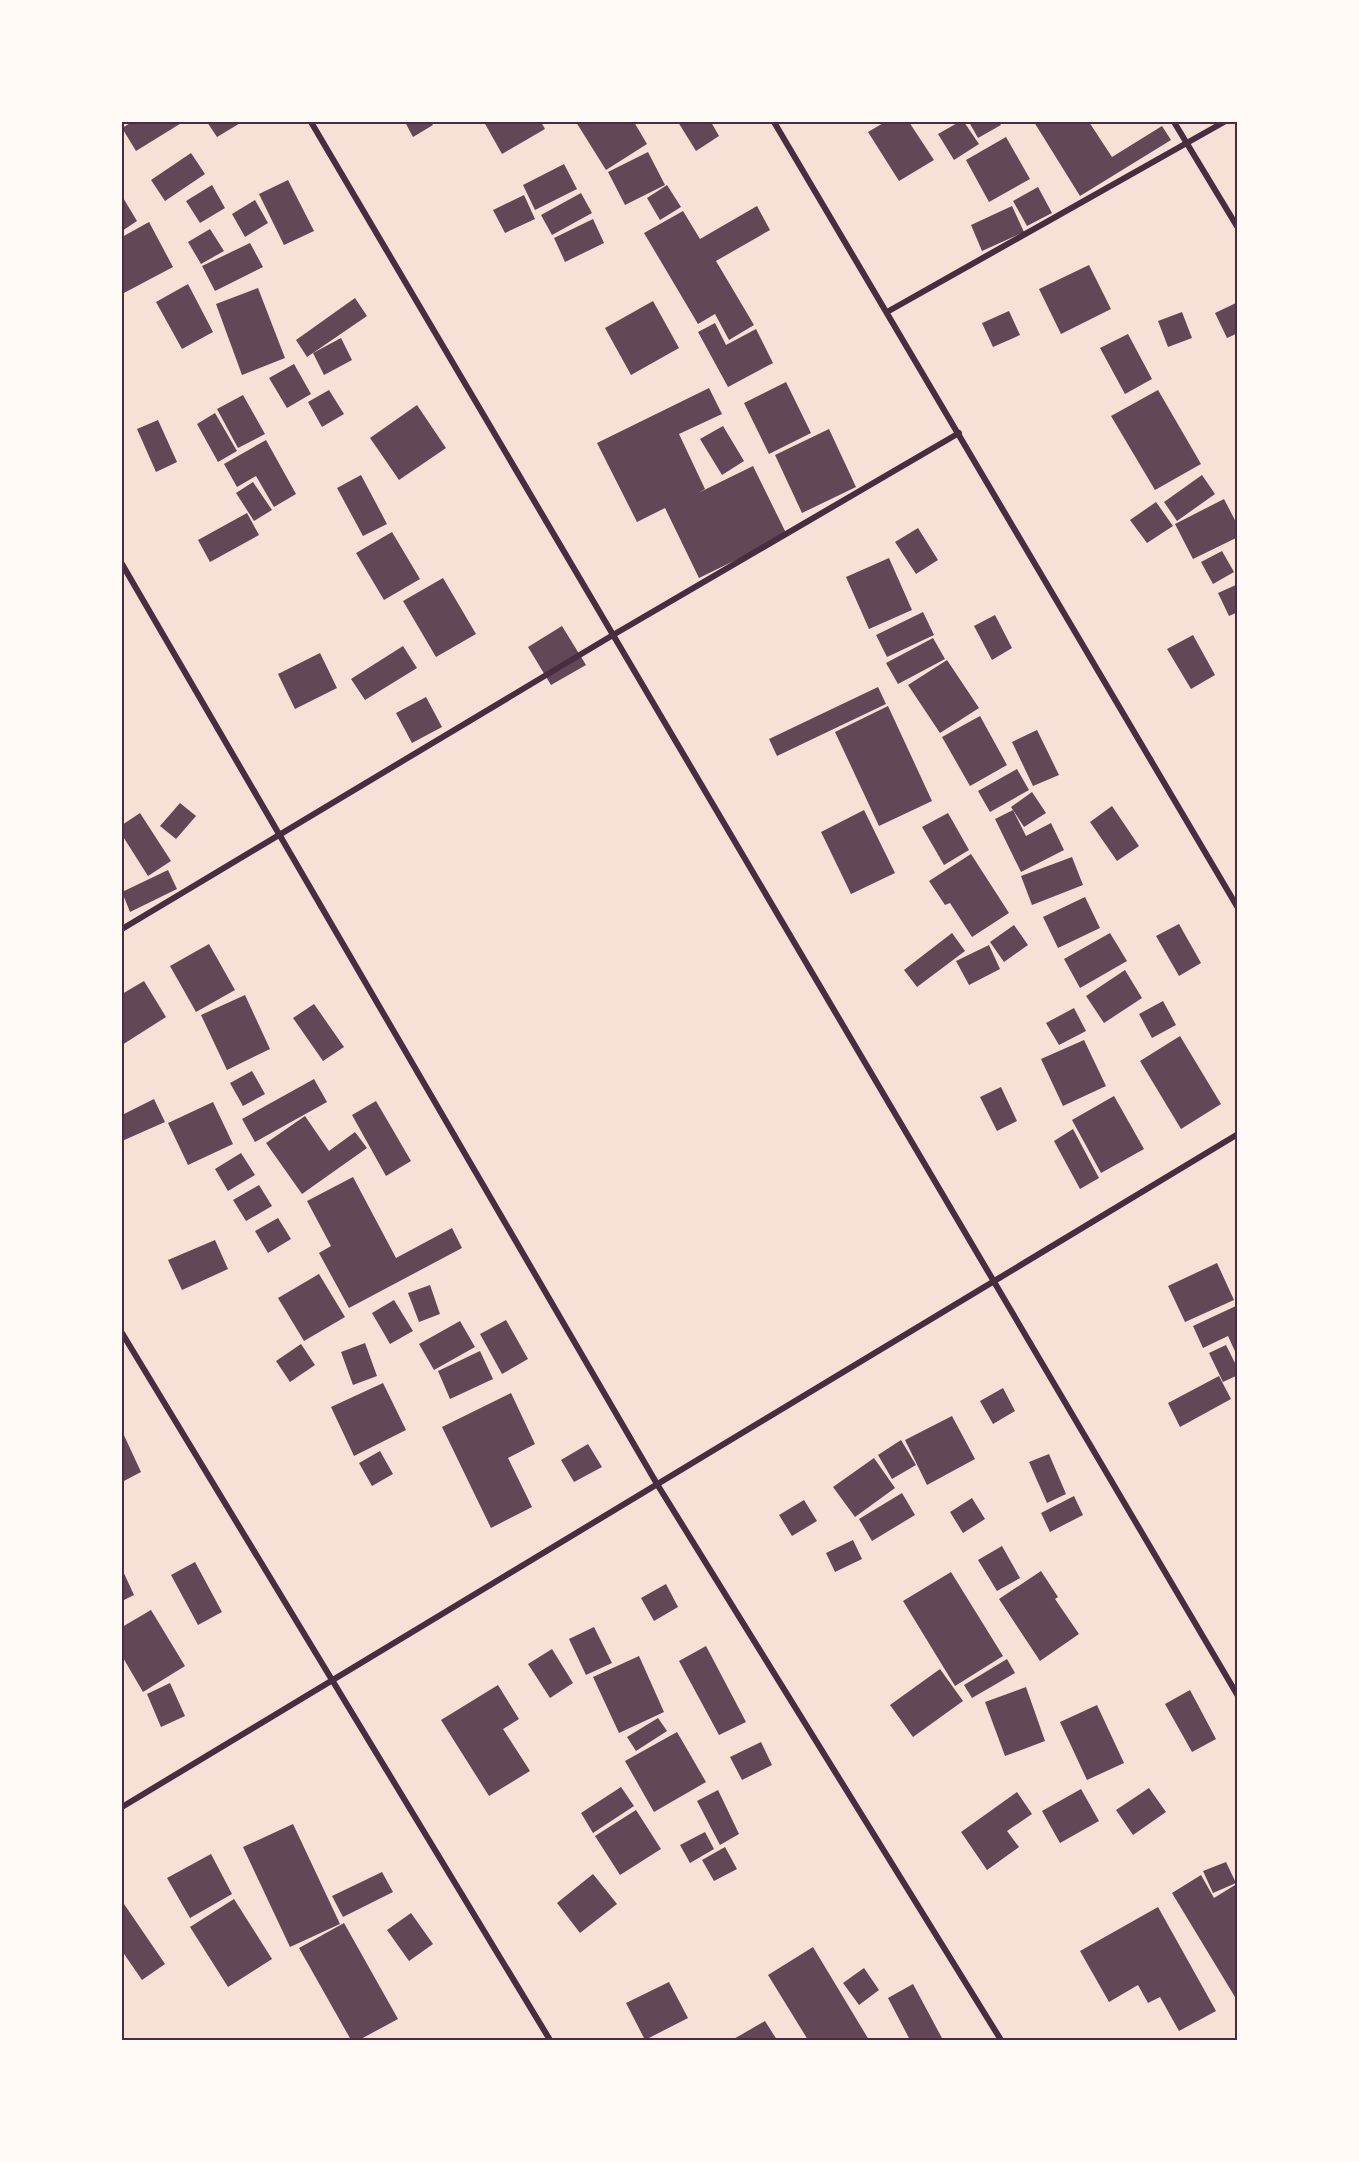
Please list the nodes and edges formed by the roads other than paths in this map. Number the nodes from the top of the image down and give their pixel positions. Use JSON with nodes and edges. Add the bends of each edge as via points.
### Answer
{"nodes":[{"id":1,"x":311,"y":122,"type":"edge"},
{"id":2,"x":774,"y":122,"type":"edge"},
{"id":3,"x":1174,"y":122,"type":"edge"},
{"id":4,"x":1224,"y":122,"type":"edge"},
{"id":5,"x":1186,"y":143,"type":"junction"},
{"id":6,"x":1238,"y":228,"type":"edge"},
{"id":7,"x":887,"y":312,"type":"junction"},
{"id":8,"x":958,"y":433,"type":"junction"},
{"id":9,"x":122,"y":564,"type":"edge"},
{"id":10,"x":613,"y":635,"type":"junction"},
{"id":11,"x":279,"y":834,"type":"junction"},
{"id":12,"x":1238,"y":908,"type":"edge"},
{"id":13,"x":122,"y":929,"type":"edge"},
{"id":14,"x":1238,"y":1134,"type":"edge"},
{"id":15,"x":994,"y":1282,"type":"junction"},
{"id":16,"x":122,"y":1333,"type":"edge"},
{"id":17,"x":657,"y":1484,"type":"junction"},
{"id":18,"x":334,"y":1681,"type":"junction"},
{"id":19,"x":1238,"y":1696,"type":"edge"},
{"id":20,"x":122,"y":1807,"type":"edge"},
{"id":21,"x":550,"y":2040,"type":"edge"},
{"id":22,"x":1000,"y":2040,"type":"edge"}],
"edges":[{"from":1,"to":10,"type":"street"},
{"from":2,"to":7,"type":"street"},
{"from":3,"to":5,"type":"street"},
{"from":4,"to":5,"type":"street"},
{"from":5,"to":6,"type":"street"},
{"from":5,"to":7,"type":"street"},
{"from":7,"to":8,"type":"street"},
{"from":8,"to":10,"type":"street"},
{"from":8,"to":12,"type":"street"},
{"from":9,"to":11,"type":"street"},
{"from":10,"to":11,"type":"street"},
{"from":10,"to":15,"type":"street"},
{"from":11,"to":13,"type":"street"},
{"from":11,"to":17,"type":"street"},
{"from":14,"to":15,"type":"street"},
{"from":15,"to":17,"type":"street"},
{"from":15,"to":19,"type":"street"},
{"from":16,"to":18,"type":"street"},
{"from":17,"to":18,"type":"street"},
{"from":17,"to":22,"type":"street"},
{"from":18,"to":20,"type":"street"},
{"from":18,"to":21,"type":"street"}]}
